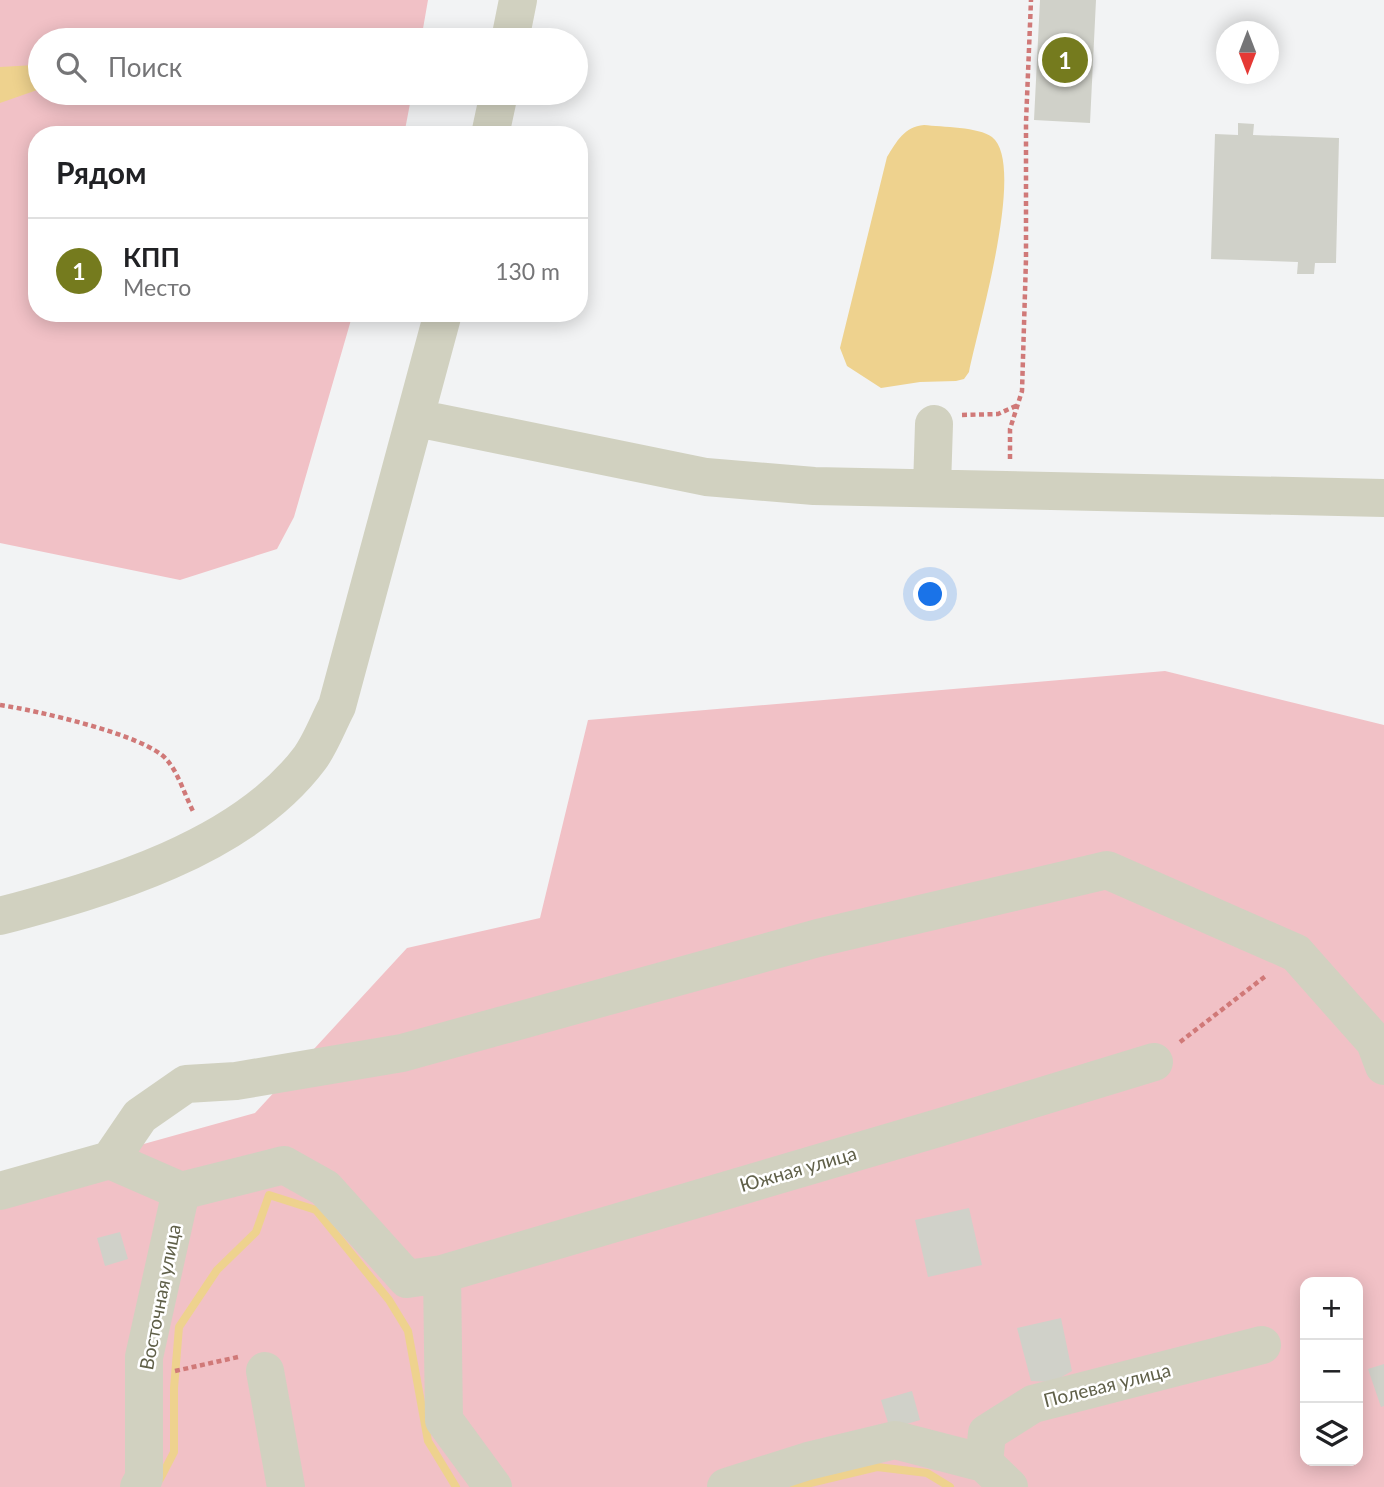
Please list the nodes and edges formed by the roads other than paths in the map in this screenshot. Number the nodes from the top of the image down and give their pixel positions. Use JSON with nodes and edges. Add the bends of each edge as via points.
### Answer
{"nodes":[{"id":1,"x":518,"y":0,"type":"edge"},
{"id":2,"x":512,"y":28,"type":"edge"},
{"id":3,"x":496,"y":105,"type":"edge"},
{"id":4,"x":491,"y":126,"type":"edge"},
{"id":5,"x":441,"y":322,"type":"edge"},
{"id":6,"x":416,"y":418,"type":"junction"},
{"id":7,"x":934,"y":424,"type":"road end"},
{"id":8,"x":932,"y":487,"type":"junction"},
{"id":9,"x":1384,"y":498,"type":"edge"},
{"id":10,"x":0,"y":916,"type":"edge"},
{"id":11,"x":1154,"y":1062,"type":"road end"},
{"id":12,"x":1384,"y":1066,"type":"edge"},
{"id":13,"x":110,"y":1160,"type":"junction"},
{"id":14,"x":0,"y":1191,"type":"edge"},
{"id":15,"x":181,"y":1191,"type":"junction"},
{"id":16,"x":442,"y":1274,"type":"junction"},
{"id":17,"x":1262,"y":1345,"type":"dead end"},
{"id":18,"x":265,"y":1371,"type":"dead end"},
{"id":19,"x":996,"y":1475,"type":"edge"},
{"id":20,"x":139,"y":1487,"type":"edge"},
{"id":21,"x":286,"y":1487,"type":"edge"},
{"id":22,"x":493,"y":1487,"type":"edge"},
{"id":23,"x":726,"y":1487,"type":"edge"}],
"edges":[{"from":1,"to":2,"type":"street"},
{"from":3,"to":4,"type":"street"},
{"from":5,"to":6,"type":"street"},
{"from":6,"to":8,"type":"street","via":[[706,477],[814,486]]},
{"from":6,"to":10,"type":"street","via":[[337,706],[311,757],[282,790],[244,821],[208,842],[73,896]]},
{"from":7,"to":8,"type":"street"},
{"from":8,"to":9,"type":"street"},
{"from":11,"to":16,"type":"street","name":"Южная улица"},
{"from":12,"to":13,"type":"street","via":[[1375,1042],[1296,953],[1107,870],[818,938],[402,1053],[236,1081],[186,1084],[140,1116]]},
{"from":13,"to":14,"type":"street"},
{"from":13,"to":15,"type":"street"},
{"from":15,"to":16,"type":"street","name":"Южная улица","via":[[284,1165],[326,1188],[407,1279]]},
{"from":15,"to":20,"type":"street","name":"Восточная улица","via":[[144,1357],[144,1478]]},
{"from":16,"to":22,"type":"street","via":[[444,1420]]},
{"from":17,"to":19,"type":"street","name":"Полевая улица","via":[[1033,1404],[987,1433]]},
{"from":18,"to":21,"type":"street"},
{"from":19,"to":23,"type":"street","via":[[895,1440]]}]}
